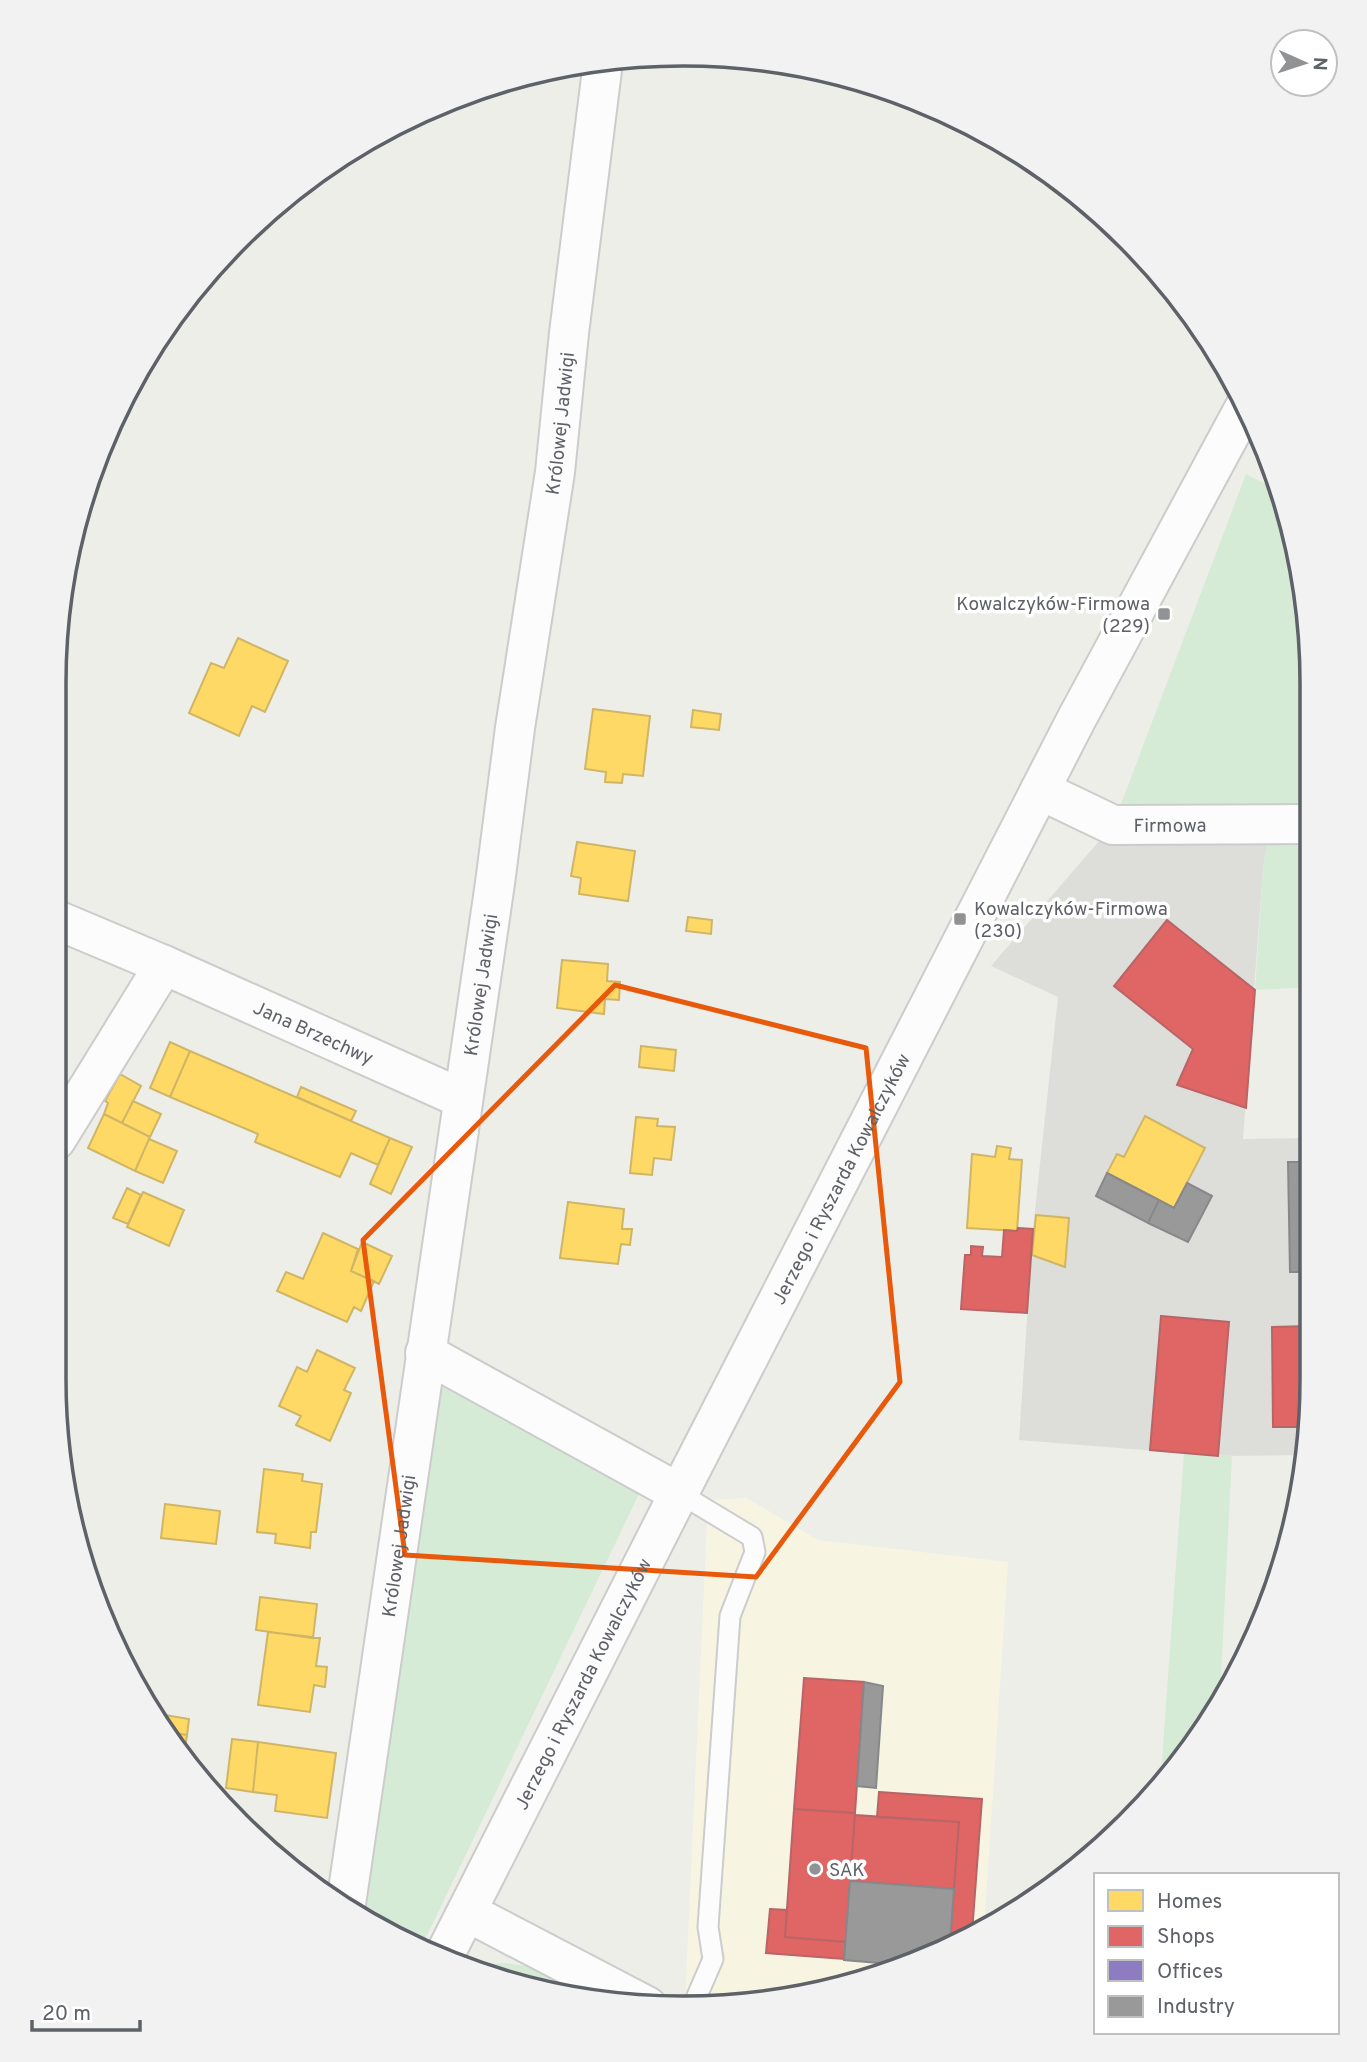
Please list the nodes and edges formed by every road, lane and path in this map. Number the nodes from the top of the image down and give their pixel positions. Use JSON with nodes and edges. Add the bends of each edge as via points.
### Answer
{"nodes":[{"id":1,"x":602,"y":72,"type":"edge"},
{"id":2,"x":1240,"y":417,"type":"edge"},
{"id":3,"x":1040,"y":790,"type":"junction"},
{"id":4,"x":1300,"y":824,"type":"edge"},
{"id":5,"x":67,"y":924,"type":"edge"},
{"id":6,"x":164,"y":965,"type":"junction"},
{"id":7,"x":463,"y":1099,"type":"junction"},
{"id":8,"x":67,"y":1122,"type":"edge"},
{"id":9,"x":425,"y":1353,"type":"junction"},
{"id":10,"x":679,"y":1493,"type":"junction"},
{"id":11,"x":347,"y":1896,"type":"edge"},
{"id":12,"x":467,"y":1912,"type":"junction"},
{"id":13,"x":448,"y":1949,"type":"edge"},
{"id":14,"x":618,"y":1992,"type":"edge"},
{"id":15,"x":697,"y":1995,"type":"edge"}],
"edges":[{"from":1,"to":7,"type":"street","name":"Królowej Jadwigi","via":[[555,472]]},
{"from":2,"to":3,"type":"street","name":"Jerzego i Ryszarda Kowalczyków"},
{"from":3,"to":4,"type":"street","name":"Firmowa","via":[[1113,825]]},
{"from":3,"to":10,"type":"street","name":"Jerzego i Ryszarda Kowalczyków"},
{"from":5,"to":6,"type":"street","name":"Jana Brzechwy"},
{"from":6,"to":7,"type":"street","name":"Jana Brzechwy"},
{"from":6,"to":8,"type":"street"},
{"from":7,"to":9,"type":"street","name":"Królowej Jadwigi"},
{"from":9,"to":10,"type":"street"},
{"from":9,"to":11,"type":"street","name":"Królowej Jadwigi"},
{"from":10,"to":12,"type":"street","name":"Jerzego i Ryszarda Kowalczyków"},
{"from":10,"to":15,"type":"lane","via":[[752,1537],[755,1552],[730,1616],[708,1927],[713,1959]]},
{"from":12,"to":13,"type":"street","name":"Jerzego i Ryszarda Kowalczyków"},
{"from":12,"to":14,"type":"street"}]}
